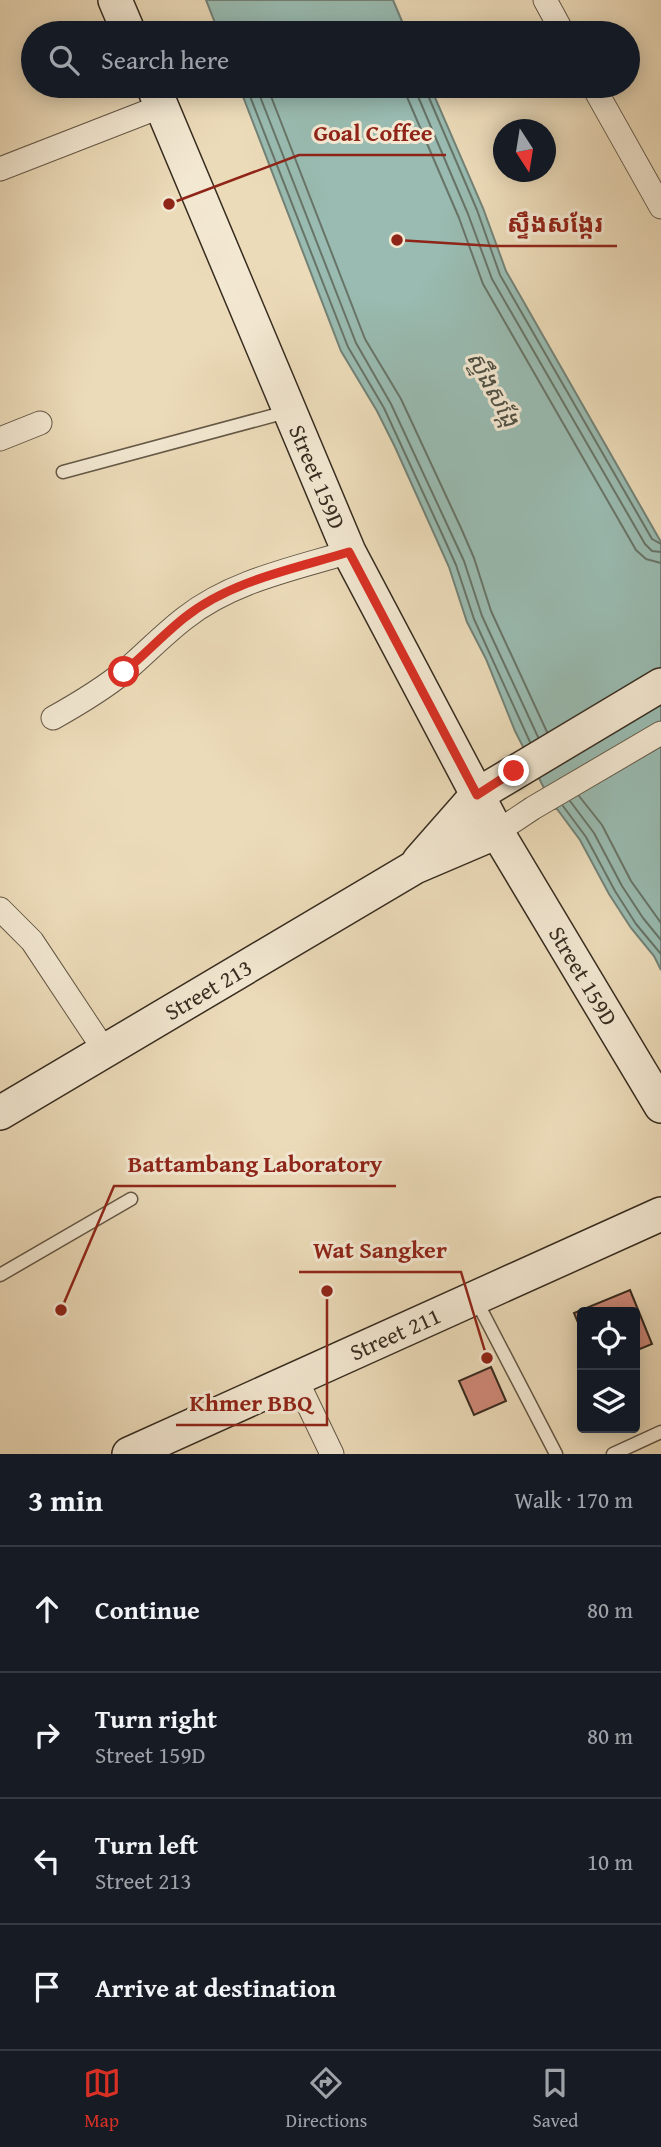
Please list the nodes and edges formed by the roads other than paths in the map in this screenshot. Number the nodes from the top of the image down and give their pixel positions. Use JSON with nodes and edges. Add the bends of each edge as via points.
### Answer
{"nodes":[{"id":1,"x":115,"y":0,"type":"edge"},
{"id":2,"x":545,"y":0,"type":"edge"},
{"id":3,"x":124,"y":21,"type":"edge"},
{"id":4,"x":556,"y":21,"type":"edge"},
{"id":5,"x":153,"y":98,"type":"edge"},
{"id":6,"x":158,"y":98,"type":"edge"},
{"id":7,"x":600,"y":98,"type":"edge"},
{"id":8,"x":0,"y":169,"type":"edge"},
{"id":9,"x":661,"y":207,"type":"edge"},
{"id":10,"x":290,"y":411,"type":"junction"},
{"id":11,"x":40,"y":423,"type":"dead end"},
{"id":12,"x":0,"y":439,"type":"edge"},
{"id":13,"x":63,"y":472,"type":"dead end"},
{"id":14,"x":349,"y":552,"type":"junction"},
{"id":15,"x":661,"y":685,"type":"edge"},
{"id":16,"x":53,"y":719,"type":"dead end"},
{"id":17,"x":661,"y":733,"type":"edge"},
{"id":18,"x":477,"y":795,"type":"junction"},
{"id":19,"x":497,"y":832,"type":"junction"},
{"id":20,"x":415,"y":867,"type":"junction"},
{"id":21,"x":0,"y":909,"type":"edge"},
{"id":22,"x":105,"y":1051,"type":"junction"},
{"id":23,"x":661,"y":1106,"type":"edge"},
{"id":24,"x":0,"y":1113,"type":"edge"},
{"id":25,"x":131,"y":1199,"type":"dead end"},
{"id":26,"x":661,"y":1214,"type":"edge"},
{"id":27,"x":0,"y":1275,"type":"edge"},
{"id":28,"x":474,"y":1297,"type":"junction"},
{"id":29,"x":295,"y":1377,"type":"junction"},
{"id":30,"x":661,"y":1432,"type":"edge"},
{"id":31,"x":129,"y":1454,"type":"edge"},
{"id":32,"x":332,"y":1454,"type":"edge"},
{"id":33,"x":556,"y":1454,"type":"edge"},
{"id":34,"x":613,"y":1454,"type":"edge"}],
"edges":[{"from":1,"to":3,"type":"street"},
{"from":2,"to":4,"type":"street"},
{"from":5,"to":8,"type":"street"},
{"from":6,"to":10,"type":"street","name":"Street 159D"},
{"from":7,"to":9,"type":"street"},
{"from":10,"to":13,"type":"lane"},
{"from":10,"to":14,"type":"street","name":"Street 159D"},
{"from":11,"to":12,"type":"street"},
{"from":14,"to":16,"type":"street","via":[[253,581],[217,598],[185,617],[92,696]]},
{"from":14,"to":18,"type":"street","name":"Street 159D"},
{"from":15,"to":18,"type":"street","name":"Street 213"},
{"from":17,"to":19,"type":"street","name":"Street 213"},
{"from":18,"to":19,"type":"street","name":"Street 159D"},
{"from":18,"to":20,"type":"street","name":"Street 213"},
{"from":19,"to":20,"type":"street","name":"Street 213"},
{"from":19,"to":23,"type":"street","name":"Street 159D"},
{"from":20,"to":22,"type":"street","name":"Street 213"},
{"from":21,"to":22,"type":"street","via":[[32,941]]},
{"from":22,"to":24,"type":"street","name":"Street 213"},
{"from":25,"to":27,"type":"lane"},
{"from":26,"to":28,"type":"street","name":"Street 211"},
{"from":28,"to":29,"type":"street","name":"Street 211"},
{"from":28,"to":33,"type":"lane"},
{"from":29,"to":31,"type":"street","name":"Street 211"},
{"from":29,"to":32,"type":"street"},
{"from":30,"to":34,"type":"lane"}]}
